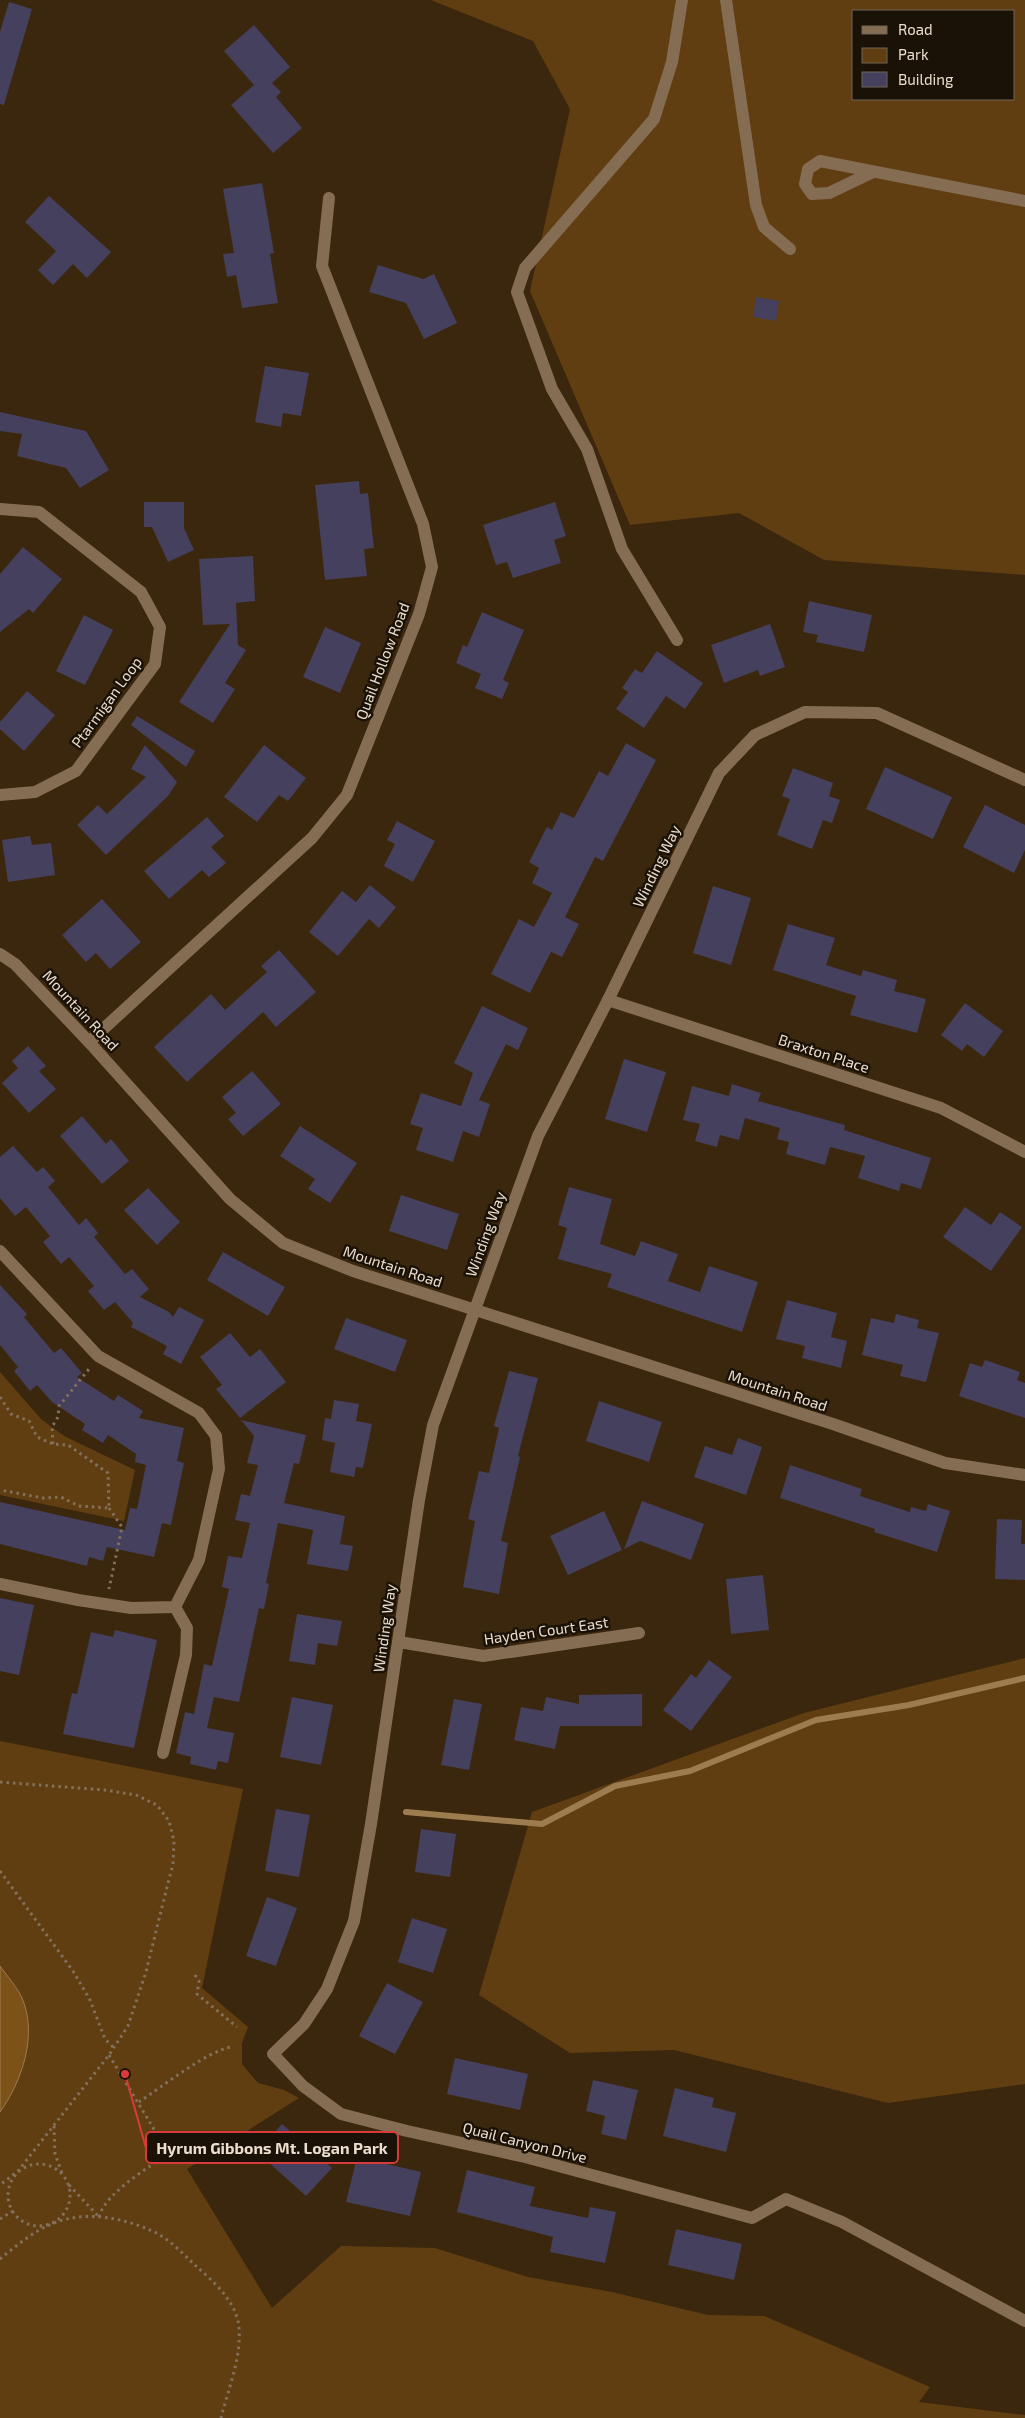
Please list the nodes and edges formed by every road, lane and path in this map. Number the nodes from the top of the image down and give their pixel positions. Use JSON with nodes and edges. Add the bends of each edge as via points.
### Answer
{"nodes":[{"id":1,"x":682,"y":0,"type":"edge"},
{"id":2,"x":726,"y":0,"type":"edge"},
{"id":3,"x":873,"y":172,"type":"junction"},
{"id":4,"x":329,"y":198,"type":"dead end"},
{"id":5,"x":1025,"y":201,"type":"edge"},
{"id":6,"x":790,"y":249,"type":"dead end"},
{"id":7,"x":0,"y":508,"type":"edge"},
{"id":8,"x":677,"y":640,"type":"dead end"},
{"id":9,"x":1025,"y":780,"type":"edge"},
{"id":10,"x":0,"y":795,"type":"edge"},
{"id":11,"x":0,"y":954,"type":"edge"},
{"id":12,"x":608,"y":1000,"type":"junction"},
{"id":13,"x":89,"y":1042,"type":"junction"},
{"id":14,"x":1025,"y":1152,"type":"edge"},
{"id":15,"x":0,"y":1251,"type":"edge"},
{"id":16,"x":476,"y":1310,"type":"junction"},
{"id":17,"x":98,"y":1356,"type":"junction"},
{"id":18,"x":0,"y":1397,"type":"edge"},
{"id":19,"x":53,"y":1444,"type":"junction"},
{"id":20,"x":1025,"y":1475,"type":"edge"},
{"id":21,"x":0,"y":1490,"type":"edge"},
{"id":22,"x":108,"y":1508,"type":"junction"},
{"id":23,"x":0,"y":1584,"type":"edge"},
{"id":24,"x":106,"y":1604,"type":"junction"},
{"id":25,"x":175,"y":1607,"type":"junction"},
{"id":26,"x":639,"y":1634,"type":"dead end"},
{"id":27,"x":399,"y":1642,"type":"junction"},
{"id":28,"x":163,"y":1753,"type":"dead end"},
{"id":29,"x":0,"y":1782,"type":"edge"},
{"id":30,"x":0,"y":1871,"type":"edge"},
{"id":31,"x":195,"y":1975,"type":"dead end"},
{"id":32,"x":237,"y":2028,"type":"dead end"},
{"id":33,"x":113,"y":2047,"type":"junction"},
{"id":34,"x":232,"y":2047,"type":"dead end"},
{"id":35,"x":273,"y":2054,"type":"joint"},
{"id":36,"x":109,"y":2055,"type":"junction"},
{"id":37,"x":139,"y":2102,"type":"junction"},
{"id":38,"x":54,"y":2125,"type":"junction"},
{"id":39,"x":191,"y":2140,"type":"dead end"},
{"id":40,"x":169,"y":2154,"type":"junction"},
{"id":41,"x":18,"y":2171,"type":"junction"},
{"id":42,"x":64,"y":2179,"type":"junction"},
{"id":43,"x":0,"y":2185,"type":"edge"},
{"id":44,"x":13,"y":2211,"type":"junction"},
{"id":45,"x":100,"y":2217,"type":"junction"},
{"id":46,"x":0,"y":2219,"type":"edge"},
{"id":47,"x":52,"y":2223,"type":"junction"},
{"id":48,"x":0,"y":2259,"type":"edge"},
{"id":49,"x":1025,"y":2321,"type":"edge"},
{"id":50,"x":220,"y":2418,"type":"edge"}],
"edges":[{"from":1,"to":8,"type":"street","via":[[672,62],[654,119],[525,268],[517,292],[552,390],[587,449],[622,549]]},
{"from":2,"to":6,"type":"street","via":[[756,205],[764,228]]},
{"from":3,"to":3,"type":"street","via":[[820,161],[808,169],[805,184],[812,194],[829,193]]},
{"from":3,"to":5,"type":"street"},
{"from":4,"to":13,"type":"street","name":"Quail Hollow Road","via":[[322,266],[422,524],[432,567],[419,614],[348,795],[312,838]]},
{"from":7,"to":10,"type":"street","name":"Ptarmigan Loop","via":[[39,512],[141,592],[160,627],[155,664],[76,771],[35,792]]},
{"from":9,"to":12,"type":"street","name":"Winding Way","via":[[877,713],[805,712],[755,735],[719,773]]},
{"from":11,"to":13,"type":"street","name":"Mountain Road","via":[[15,964]]},
{"from":12,"to":14,"type":"street","name":"Braxton Place","via":[[941,1108]]},
{"from":12,"to":16,"type":"street","name":"Winding Way","via":[[538,1136]]},
{"from":13,"to":16,"type":"street","name":"Mountain Road","via":[[230,1199],[283,1242],[353,1271]]},
{"from":15,"to":17,"type":"street"},
{"from":16,"to":20,"type":"street","name":"Mountain Road","via":[[945,1462]]},
{"from":16,"to":27,"type":"street","name":"Winding Way","via":[[433,1425],[418,1500]]},
{"from":17,"to":19,"type":"path","via":[[59,1406],[58,1417],[52,1427]]},
{"from":17,"to":25,"type":"street","via":[[199,1412],[216,1436],[219,1469],[199,1560]]},
{"from":18,"to":19,"type":"path","via":[[11,1414],[29,1421],[37,1437]]},
{"from":19,"to":22,"type":"path","via":[[68,1445],[108,1473]]},
{"from":21,"to":22,"type":"path","via":[[43,1498],[61,1497],[78,1506]]},
{"from":22,"to":24,"type":"path","via":[[122,1527]]},
{"from":23,"to":24,"type":"street"},
{"from":24,"to":25,"type":"street","via":[[131,1608]]},
{"from":25,"to":28,"type":"street","via":[[187,1628],[186,1655]]},
{"from":26,"to":27,"type":"street","name":"Hayden Court East","via":[[483,1656]]},
{"from":27,"to":35,"type":"street","name":"Winding Way","via":[[354,1921],[327,1989],[304,2024]]},
{"from":29,"to":33,"type":"path","via":[[105,1790],[136,1796],[157,1805],[169,1822],[174,1840],[173,1864],[135,2008],[128,2026]]},
{"from":30,"to":33,"type":"path","via":[[73,1971],[90,2000],[105,2039]]},
{"from":31,"to":32,"type":"path","via":[[199,1981],[197,1994]]},
{"from":33,"to":36,"type":"path"},
{"from":34,"to":37,"type":"path","via":[[220,2051]]},
{"from":35,"to":49,"type":"street","name":"Quail Canyon Drive","via":[[303,2086],[341,2114],[525,2157],[752,2218],[786,2199],[842,2222]]},
{"from":36,"to":37,"type":"path"},
{"from":36,"to":38,"type":"path"},
{"from":37,"to":40,"type":"path"},
{"from":38,"to":41,"type":"path"},
{"from":38,"to":42,"type":"path","via":[[55,2154]]},
{"from":39,"to":40,"type":"path"},
{"from":40,"to":45,"type":"path","via":[[107,2202]]},
{"from":41,"to":42,"type":"path","via":[[43,2164],[56,2170]]},
{"from":41,"to":43,"type":"path"},
{"from":41,"to":44,"type":"path","via":[[8,2194]]},
{"from":42,"to":45,"type":"path"},
{"from":42,"to":47,"type":"path","via":[[70,2194],[68,2203],[62,2216]]},
{"from":44,"to":46,"type":"path"},
{"from":44,"to":47,"type":"path","via":[[23,2221],[36,2226]]},
{"from":45,"to":47,"type":"path","via":[[73,2217]]},
{"from":45,"to":50,"type":"path","via":[[151,2230],[210,2278],[230,2302],[238,2321],[238,2340]]},
{"from":47,"to":48,"type":"path"}]}
